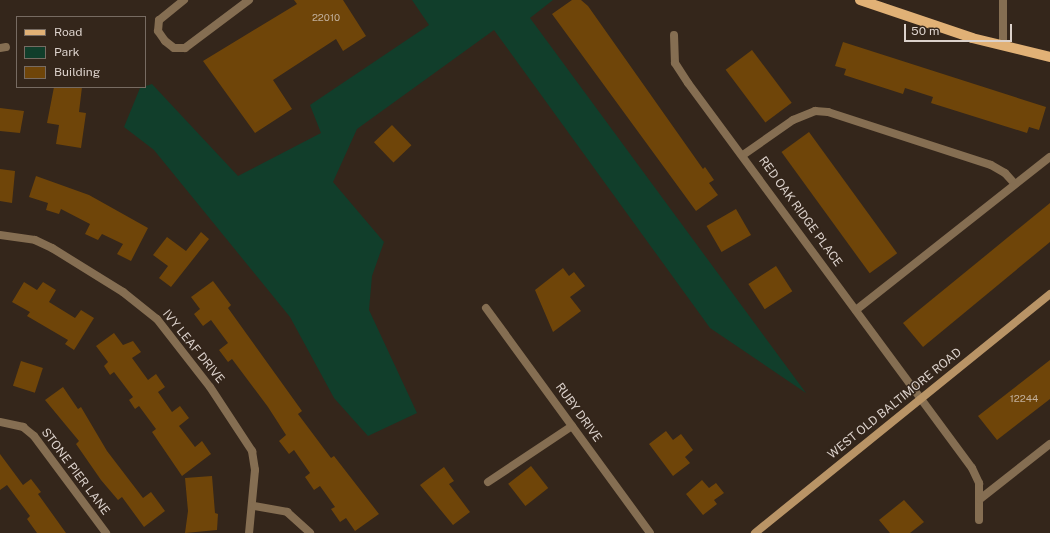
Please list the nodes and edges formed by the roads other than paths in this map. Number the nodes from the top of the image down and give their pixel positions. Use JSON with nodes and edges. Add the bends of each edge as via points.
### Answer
{"nodes":[{"id":1,"x":184,"y":0,"type":"edge"},
{"id":2,"x":249,"y":0,"type":"edge"},
{"id":3,"x":860,"y":0,"type":"edge"},
{"id":4,"x":1003,"y":0,"type":"edge"},
{"id":5,"x":674,"y":35,"type":"dead end"},
{"id":6,"x":1003,"y":46,"type":"junction"},
{"id":7,"x":1050,"y":57,"type":"edge"},
{"id":8,"x":743,"y":155,"type":"junction"},
{"id":9,"x":1050,"y":158,"type":"edge"},
{"id":10,"x":1015,"y":184,"type":"junction"},
{"id":11,"x":0,"y":235,"type":"edge"},
{"id":12,"x":1050,"y":294,"type":"edge"},
{"id":13,"x":486,"y":308,"type":"dead end"},
{"id":14,"x":856,"y":310,"type":"junction"},
{"id":15,"x":920,"y":400,"type":"junction"},
{"id":16,"x":0,"y":422,"type":"edge"},
{"id":17,"x":572,"y":426,"type":"junction"},
{"id":18,"x":1050,"y":444,"type":"edge"},
{"id":19,"x":488,"y":482,"type":"dead end"},
{"id":20,"x":980,"y":500,"type":"junction"},
{"id":21,"x":254,"y":506,"type":"junction"},
{"id":22,"x":979,"y":520,"type":"dead end"},
{"id":23,"x":106,"y":533,"type":"edge"},
{"id":24,"x":249,"y":533,"type":"edge"},
{"id":25,"x":310,"y":533,"type":"edge"},
{"id":26,"x":650,"y":533,"type":"edge"},
{"id":27,"x":755,"y":533,"type":"edge"}],
"edges":[{"from":1,"to":2,"type":"street","via":[[164,13],[159,20],[158,31],[165,42],[174,48],[185,48]]},
{"from":3,"to":6,"type":"main road"},
{"from":4,"to":6,"type":"street"},
{"from":5,"to":8,"type":"street","name":"RED OAK RIDGE PLACE","via":[[675,63]]},
{"from":6,"to":7,"type":"main road"},
{"from":8,"to":10,"type":"street","via":[[793,120],[815,111],[828,112],[991,165],[1005,173]]},
{"from":8,"to":14,"type":"street","name":"RED OAK RIDGE PLACE"},
{"from":9,"to":10,"type":"street"},
{"from":10,"to":14,"type":"street"},
{"from":11,"to":21,"type":"street","name":"IVY LEAF DRIVE","via":[[35,240],[52,248],[123,292],[157,319],[210,387],[252,451],[255,470]]},
{"from":12,"to":15,"type":"street","name":"WEST OLD BALTIMORE ROAD"},
{"from":13,"to":17,"type":"street","name":"RUBY DRIVE"},
{"from":14,"to":15,"type":"street","name":"RED OAK RIDGE PLACE"},
{"from":15,"to":20,"type":"street","name":"RED OAK RIDGE PLACE","via":[[972,468],[979,483]]},
{"from":15,"to":27,"type":"street","name":"WEST OLD BALTIMORE ROAD"},
{"from":16,"to":23,"type":"street","name":"STONE PIER LANE","via":[[24,428],[34,436]]},
{"from":17,"to":19,"type":"street"},
{"from":17,"to":26,"type":"street","name":"RUBY DRIVE"},
{"from":18,"to":20,"type":"street"},
{"from":20,"to":22,"type":"street","name":"RED OAK RIDGE PLACE"},
{"from":21,"to":24,"type":"street","name":"IVY LEAF DRIVE"},
{"from":21,"to":25,"type":"street","via":[[287,512]]}]}
